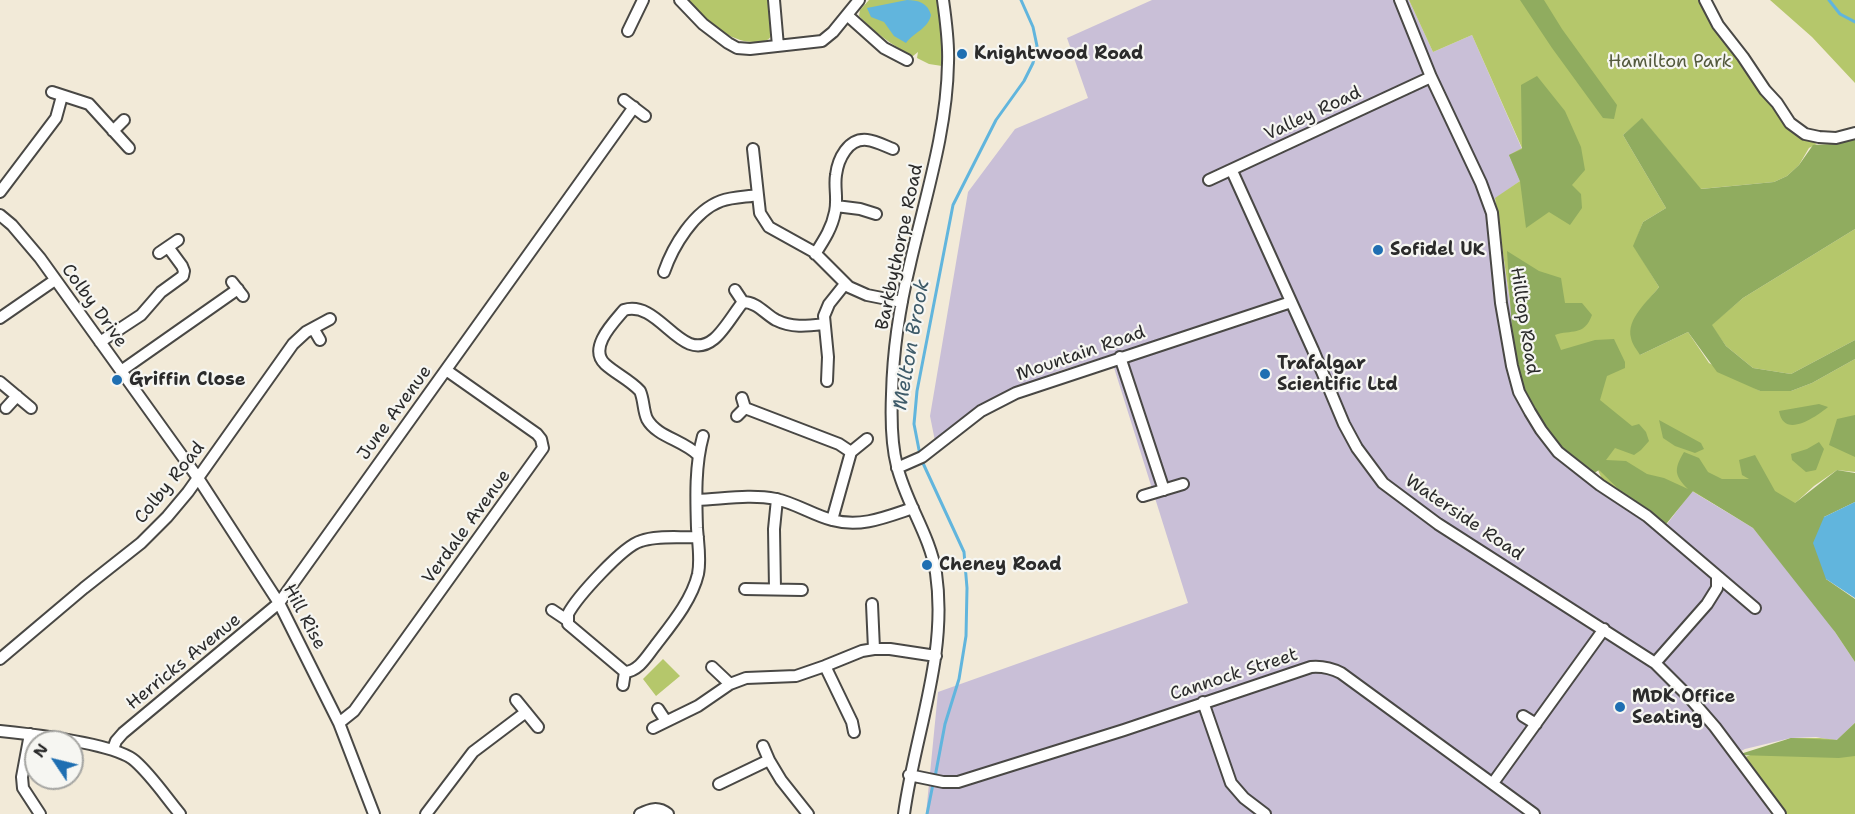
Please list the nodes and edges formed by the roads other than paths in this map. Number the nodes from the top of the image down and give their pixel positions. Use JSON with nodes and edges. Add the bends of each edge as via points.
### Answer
{"nodes":[{"id":1,"x":643,"y":0,"type":"edge"},
{"id":2,"x":680,"y":0,"type":"edge"},
{"id":3,"x":774,"y":0,"type":"edge"},
{"id":4,"x":859,"y":0,"type":"edge"},
{"id":5,"x":943,"y":0,"type":"edge"},
{"id":6,"x":1400,"y":0,"type":"edge"},
{"id":7,"x":1706,"y":0,"type":"edge"},
{"id":8,"x":847,"y":15,"type":"junction"},
{"id":9,"x":629,"y":23,"type":"dead end"},
{"id":10,"x":778,"y":46,"type":"junction"},
{"id":11,"x":898,"y":60,"type":"dead end"},
{"id":12,"x":1431,"y":77,"type":"junction"},
{"id":13,"x":624,"y":100,"type":"dead end"},
{"id":14,"x":634,"y":107,"type":"junction"},
{"id":15,"x":645,"y":116,"type":"dead end"},
{"id":16,"x":124,"y":120,"type":"dead end"},
{"id":17,"x":113,"y":131,"type":"junction"},
{"id":18,"x":1855,"y":133,"type":"edge"},
{"id":19,"x":129,"y":148,"type":"dead end"},
{"id":20,"x":893,"y":149,"type":"dead end"},
{"id":21,"x":751,"y":156,"type":"dead end"},
{"id":22,"x":1232,"y":171,"type":"junction"},
{"id":23,"x":1209,"y":180,"type":"dead end"},
{"id":24,"x":0,"y":192,"type":"edge"},
{"id":25,"x":758,"y":195,"type":"junction"},
{"id":26,"x":836,"y":206,"type":"junction"},
{"id":27,"x":0,"y":215,"type":"edge"},
{"id":28,"x":879,"y":215,"type":"dead end"},
{"id":29,"x":178,"y":240,"type":"dead end"},
{"id":30,"x":815,"y":254,"type":"junction"},
{"id":31,"x":664,"y":272,"type":"dead end"},
{"id":32,"x":55,"y":280,"type":"junction"},
{"id":33,"x":845,"y":284,"type":"junction"},
{"id":34,"x":238,"y":289,"type":"dead end"},
{"id":35,"x":735,"y":290,"type":"dead end"},
{"id":36,"x":743,"y":302,"type":"junction"},
{"id":37,"x":902,"y":302,"type":"junction"},
{"id":38,"x":1291,"y":302,"type":"junction"},
{"id":39,"x":0,"y":318,"type":"edge"},
{"id":40,"x":330,"y":319,"type":"dead end"},
{"id":41,"x":824,"y":324,"type":"junction"},
{"id":42,"x":313,"y":328,"type":"junction"},
{"id":43,"x":320,"y":340,"type":"dead end"},
{"id":44,"x":100,"y":342,"type":"junction"},
{"id":45,"x":828,"y":357,"type":"junction"},
{"id":46,"x":1120,"y":357,"type":"junction"},
{"id":47,"x":816,"y":358,"type":"dead end"},
{"id":48,"x":446,"y":370,"type":"junction"},
{"id":49,"x":121,"y":371,"type":"junction"},
{"id":50,"x":827,"y":381,"type":"dead end"},
{"id":51,"x":0,"y":382,"type":"edge"},
{"id":52,"x":16,"y":396,"type":"junction"},
{"id":53,"x":741,"y":407,"type":"dead end"},
{"id":54,"x":6,"y":408,"type":"dead end"},
{"id":55,"x":31,"y":408,"type":"dead end"},
{"id":56,"x":703,"y":436,"type":"dead end"},
{"id":57,"x":867,"y":439,"type":"dead end"},
{"id":58,"x":177,"y":450,"type":"joint"},
{"id":59,"x":851,"y":452,"type":"junction"},
{"id":60,"x":698,"y":455,"type":"junction"},
{"id":61,"x":897,"y":468,"type":"junction"},
{"id":62,"x":198,"y":478,"type":"junction"},
{"id":63,"x":1183,"y":484,"type":"dead end"},
{"id":64,"x":1164,"y":490,"type":"junction"},
{"id":65,"x":1143,"y":496,"type":"dead end"},
{"id":66,"x":777,"y":499,"type":"junction"},
{"id":67,"x":697,"y":501,"type":"junction"},
{"id":68,"x":913,"y":508,"type":"junction"},
{"id":69,"x":832,"y":520,"type":"junction"},
{"id":70,"x":698,"y":537,"type":"junction"},
{"id":71,"x":1717,"y":578,"type":"junction"},
{"id":72,"x":745,"y":589,"type":"dead end"},
{"id":73,"x":775,"y":589,"type":"junction"},
{"id":74,"x":802,"y":590,"type":"dead end"},
{"id":75,"x":279,"y":603,"type":"junction"},
{"id":76,"x":872,"y":604,"type":"dead end"},
{"id":77,"x":1755,"y":608,"type":"dead end"},
{"id":78,"x":552,"y":610,"type":"dead end"},
{"id":79,"x":567,"y":620,"type":"junction"},
{"id":80,"x":1604,"y":629,"type":"junction"},
{"id":81,"x":874,"y":649,"type":"junction"},
{"id":82,"x":936,"y":656,"type":"junction"},
{"id":83,"x":0,"y":659,"type":"edge"},
{"id":84,"x":1655,"y":663,"type":"junction"},
{"id":85,"x":825,"y":666,"type":"junction"},
{"id":86,"x":712,"y":667,"type":"dead end"},
{"id":87,"x":625,"y":672,"type":"junction"},
{"id":88,"x":730,"y":684,"type":"junction"},
{"id":89,"x":623,"y":685,"type":"dead end"},
{"id":90,"x":516,"y":700,"type":"dead end"},
{"id":91,"x":1203,"y":702,"type":"junction"},
{"id":92,"x":658,"y":709,"type":"dead end"},
{"id":93,"x":526,"y":712,"type":"junction"},
{"id":94,"x":1523,"y":716,"type":"dead end"},
{"id":95,"x":863,"y":718,"type":"dead end"},
{"id":96,"x":666,"y":721,"type":"junction"},
{"id":97,"x":339,"y":723,"type":"junction"},
{"id":98,"x":1536,"y":724,"type":"junction"},
{"id":99,"x":538,"y":727,"type":"dead end"},
{"id":100,"x":653,"y":728,"type":"dead end"},
{"id":101,"x":0,"y":731,"type":"edge"},
{"id":102,"x":24,"y":733,"type":"edge"},
{"id":103,"x":84,"y":744,"type":"edge"},
{"id":104,"x":763,"y":746,"type":"dead end"},
{"id":105,"x":113,"y":749,"type":"junction"},
{"id":106,"x":769,"y":760,"type":"junction"},
{"id":107,"x":24,"y":766,"type":"edge"},
{"id":108,"x":909,"y":775,"type":"junction"},
{"id":109,"x":1493,"y":783,"type":"junction"},
{"id":110,"x":719,"y":784,"type":"dead end"},
{"id":111,"x":24,"y":790,"type":"edge"},
{"id":112,"x":24,"y":790,"type":"edge"},
{"id":113,"x":40,"y":814,"type":"edge"},
{"id":114,"x":180,"y":814,"type":"edge"},
{"id":115,"x":374,"y":814,"type":"edge"},
{"id":116,"x":426,"y":814,"type":"edge"},
{"id":117,"x":639,"y":814,"type":"edge"},
{"id":118,"x":668,"y":814,"type":"edge"},
{"id":119,"x":808,"y":814,"type":"edge"},
{"id":120,"x":904,"y":814,"type":"edge"},
{"id":121,"x":1265,"y":814,"type":"edge"},
{"id":122,"x":1534,"y":814,"type":"edge"},
{"id":123,"x":1780,"y":814,"type":"edge"}],
"edges":[{"from":1,"to":9,"type":"street"},
{"from":2,"to":10,"type":"street","via":[[705,26],[734,46]]},
{"from":3,"to":10,"type":"street"},
{"from":4,"to":8,"type":"street"},
{"from":5,"to":37,"type":"street","name":"Barkbythorpe Road","via":[[948,46],[945,96],[930,183]]},
{"from":6,"to":12,"type":"street","name":"Hilltop Road"},
{"from":7,"to":18,"type":"street","via":[[1718,25],[1790,123],[1819,137]]},
{"from":8,"to":10,"type":"street","via":[[822,41]]},
{"from":8,"to":11,"type":"street"},
{"from":12,"to":22,"type":"street","name":"Valley Road"},
{"from":12,"to":71,"type":"street","name":"Hilltop Road","via":[[1492,213],[1512,366],[1519,392],[1540,430],[1558,452],[1647,516]]},
{"from":13,"to":14,"type":"street"},
{"from":14,"to":15,"type":"street"},
{"from":14,"to":48,"type":"street","name":"June Avenue","via":[[541,244]]},
{"from":16,"to":17,"type":"street"},
{"from":17,"to":19,"type":"street"},
{"from":17,"to":24,"type":"street","via":[[89,104],[57,94],[56,118]]},
{"from":20,"to":26,"type":"street","via":[[865,136],[849,146],[836,173]]},
{"from":21,"to":25,"type":"street"},
{"from":22,"to":23,"type":"street","name":"Valley Road"},
{"from":22,"to":38,"type":"street","name":"Waterside Road"},
{"from":25,"to":30,"type":"street","via":[[760,213],[769,227]]},
{"from":25,"to":31,"type":"street","via":[[713,205],[694,221],[685,243]]},
{"from":26,"to":28,"type":"street"},
{"from":26,"to":30,"type":"street","via":[[829,231]]},
{"from":27,"to":32,"type":"street","name":"Colby Drive","via":[[32,248]]},
{"from":29,"to":44,"type":"street","via":[[163,250],[182,266],[183,276],[161,292],[141,315]]},
{"from":30,"to":33,"type":"street"},
{"from":32,"to":39,"type":"street"},
{"from":32,"to":44,"type":"street","name":"Colby Drive"},
{"from":33,"to":37,"type":"street","via":[[866,295]]},
{"from":33,"to":41,"type":"street","via":[[828,306]]},
{"from":34,"to":49,"type":"street"},
{"from":35,"to":36,"type":"street"},
{"from":36,"to":41,"type":"street","via":[[789,325]]},
{"from":36,"to":60,"type":"street","via":[[707,344],[685,343],[637,308],[624,310],[601,341],[600,356],[604,363],[640,391],[644,411],[653,426]]},
{"from":37,"to":61,"type":"street","name":"Barkbythorpe Road","via":[[892,392]]},
{"from":38,"to":46,"type":"street","name":"Mountain Road"},
{"from":38,"to":80,"type":"street","name":"Waterside Road","via":[[1344,424],[1383,483],[1438,524]]},
{"from":40,"to":42,"type":"street","name":"Colby Road"},
{"from":41,"to":45,"type":"street"},
{"from":42,"to":43,"type":"street"},
{"from":42,"to":62,"type":"street","name":"Colby Road","via":[[293,344]]},
{"from":44,"to":49,"type":"street","name":"Colby Drive"},
{"from":45,"to":47,"type":"street"},
{"from":45,"to":50,"type":"street"},
{"from":46,"to":61,"type":"street","name":"Mountain Road","via":[[991,405],[927,453]]},
{"from":46,"to":64,"type":"street"},
{"from":48,"to":75,"type":"street","name":"June Avenue"},
{"from":48,"to":97,"type":"street","name":"Verdale Avenue","via":[[537,434],[543,448],[354,711]]},
{"from":49,"to":58,"type":"street","name":"Colby Drive"},
{"from":51,"to":52,"type":"street"},
{"from":52,"to":54,"type":"street"},
{"from":52,"to":55,"type":"street"},
{"from":53,"to":59,"type":"street"},
{"from":56,"to":60,"type":"street"},
{"from":57,"to":59,"type":"street"},
{"from":58,"to":62,"type":"street","name":"Hill Rise"},
{"from":59,"to":69,"type":"street"},
{"from":60,"to":67,"type":"street"},
{"from":61,"to":68,"type":"street","name":"Barkbythorpe Road"},
{"from":62,"to":75,"type":"street","name":"Hill Rise"},
{"from":62,"to":83,"type":"street","name":"Colby Road","via":[[141,543]]},
{"from":63,"to":64,"type":"street"},
{"from":64,"to":65,"type":"street"},
{"from":66,"to":67,"type":"street","via":[[752,496]]},
{"from":66,"to":69,"type":"street"},
{"from":66,"to":73,"type":"street"},
{"from":67,"to":70,"type":"street"},
{"from":68,"to":69,"type":"street","via":[[870,522]]},
{"from":68,"to":82,"type":"street","name":"Barkbythorpe Road","via":[[935,570],[940,626]]},
{"from":70,"to":79,"type":"street","via":[[644,539],[633,544],[571,608]]},
{"from":70,"to":87,"type":"street","via":[[698,576],[689,597],[639,667]]},
{"from":71,"to":77,"type":"street","name":"Hilltop Road"},
{"from":71,"to":84,"type":"street","via":[[1717,588],[1707,604]]},
{"from":72,"to":73,"type":"street"},
{"from":73,"to":74,"type":"street"},
{"from":75,"to":97,"type":"street","name":"Hill Rise"},
{"from":75,"to":105,"type":"street","name":"Herricks Avenue","via":[[123,733]]},
{"from":76,"to":81,"type":"street"},
{"from":78,"to":79,"type":"street"},
{"from":79,"to":87,"type":"street"},
{"from":80,"to":84,"type":"street","name":"Waterside Road"},
{"from":80,"to":98,"type":"street"},
{"from":81,"to":82,"type":"street"},
{"from":81,"to":85,"type":"street"},
{"from":82,"to":108,"type":"street","name":"Barkbythorpe Road"},
{"from":84,"to":123,"type":"street","name":"Waterside Road","via":[[1715,728]]},
{"from":85,"to":88,"type":"street","via":[[796,676],[746,678]]},
{"from":85,"to":95,"type":"street","via":[[853,727]]},
{"from":86,"to":88,"type":"street"},
{"from":87,"to":89,"type":"street"},
{"from":88,"to":96,"type":"street","via":[[698,706]]},
{"from":90,"to":93,"type":"street"},
{"from":91,"to":108,"type":"street","name":"Cannock Street","via":[[958,782]]},
{"from":91,"to":109,"type":"street","name":"Cannock Street","via":[[1311,667],[1331,668]]},
{"from":91,"to":121,"type":"street","via":[[1231,783]]},
{"from":92,"to":96,"type":"street"},
{"from":93,"to":99,"type":"street"},
{"from":93,"to":116,"type":"street","via":[[473,752]]},
{"from":94,"to":98,"type":"street"},
{"from":96,"to":100,"type":"street"},
{"from":97,"to":115,"type":"street","name":"Hill Rise"},
{"from":98,"to":109,"type":"street"},
{"from":101,"to":102,"type":"street"},
{"from":103,"to":105,"type":"street"},
{"from":104,"to":106,"type":"street"},
{"from":105,"to":114,"type":"street","via":[[134,760]]},
{"from":106,"to":110,"type":"street"},
{"from":106,"to":119,"type":"street"},
{"from":107,"to":112,"type":"street"},
{"from":108,"to":120,"type":"street","name":"Barkbythorpe Road"},
{"from":109,"to":122,"type":"street","name":"Cannock Street"},
{"from":111,"to":113,"type":"street"},
{"from":117,"to":118,"type":"street","via":[[657,808]]}]}
